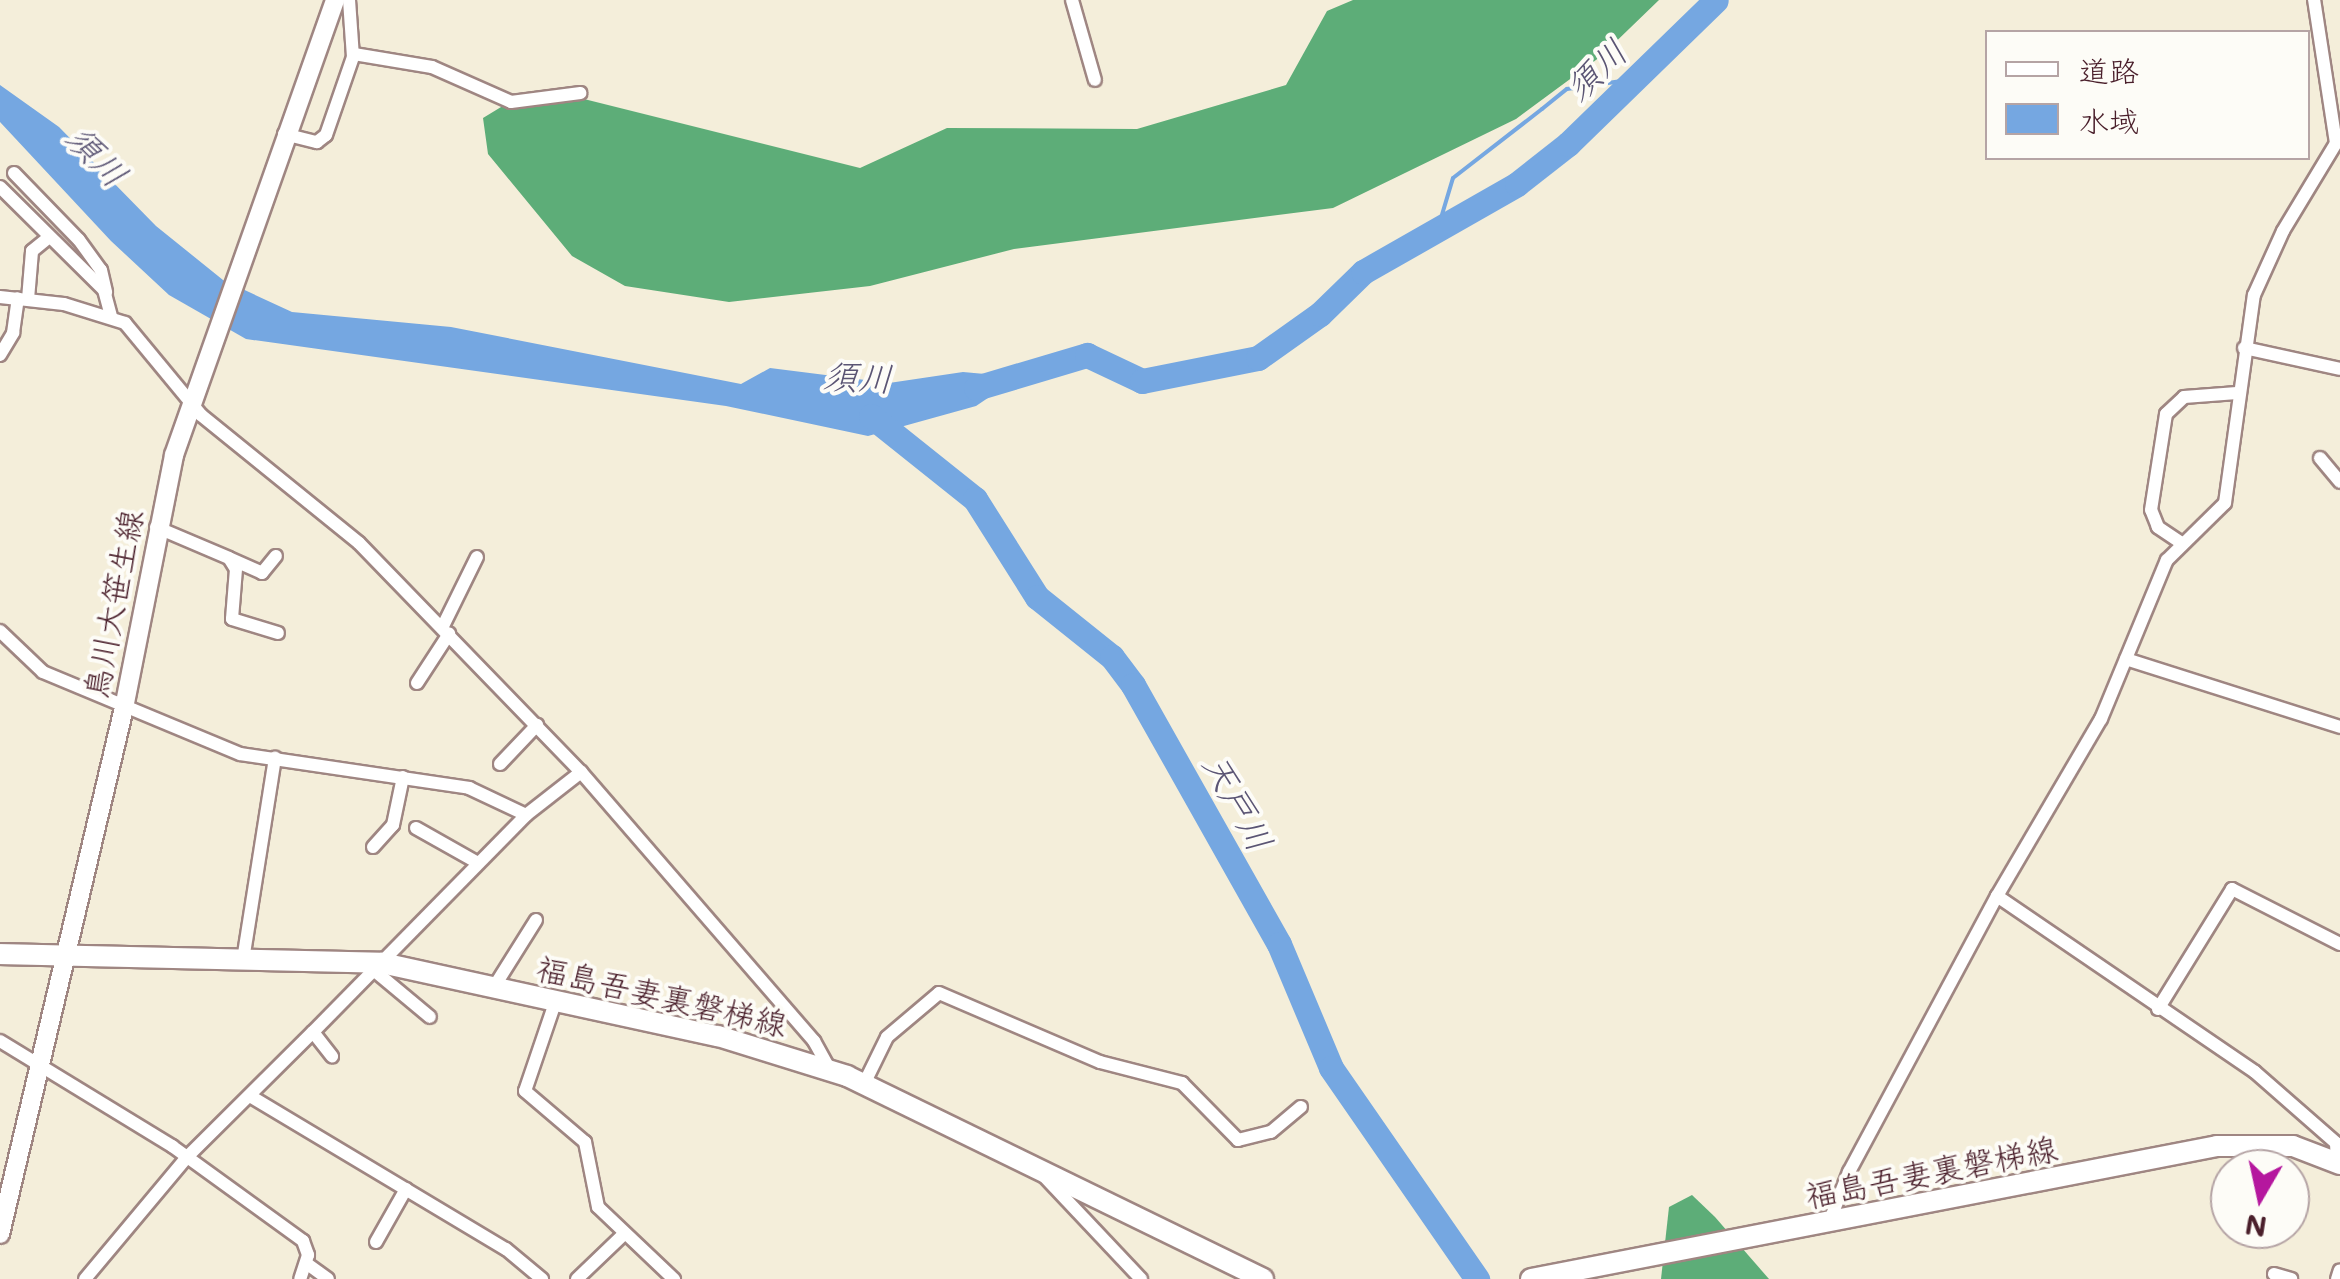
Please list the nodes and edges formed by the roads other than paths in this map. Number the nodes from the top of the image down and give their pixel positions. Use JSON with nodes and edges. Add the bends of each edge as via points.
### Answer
{"nodes":[{"id":1,"x":335,"y":0,"type":"edge"},
{"id":2,"x":349,"y":0,"type":"edge"},
{"id":3,"x":1072,"y":0,"type":"edge"},
{"id":4,"x":2314,"y":0,"type":"edge"},
{"id":5,"x":354,"y":54,"type":"junction"},
{"id":6,"x":1095,"y":80,"type":"dead end"},
{"id":7,"x":580,"y":92,"type":"dead end"},
{"id":8,"x":282,"y":138,"type":"junction"},
{"id":9,"x":2338,"y":139,"type":"edge"},
{"id":10,"x":14,"y":173,"type":"dead end"},
{"id":11,"x":0,"y":187,"type":"edge"},
{"id":12,"x":48,"y":237,"type":"junction"},
{"id":13,"x":0,"y":297,"type":"edge"},
{"id":14,"x":24,"y":298,"type":"junction"},
{"id":15,"x":108,"y":299,"type":"junction"},
{"id":16,"x":110,"y":317,"type":"junction"},
{"id":17,"x":2244,"y":348,"type":"junction"},
{"id":18,"x":0,"y":355,"type":"edge"},
{"id":19,"x":2340,"y":369,"type":"edge"},
{"id":20,"x":2237,"y":393,"type":"junction"},
{"id":21,"x":190,"y":403,"type":"junction"},
{"id":22,"x":2320,"y":458,"type":"dead end"},
{"id":23,"x":2340,"y":482,"type":"edge"},
{"id":24,"x":156,"y":528,"type":"junction"},
{"id":25,"x":2180,"y":542,"type":"junction"},
{"id":26,"x":276,"y":556,"type":"dead end"},
{"id":27,"x":476,"y":557,"type":"dead end"},
{"id":28,"x":229,"y":558,"type":"junction"},
{"id":29,"x":0,"y":631,"type":"edge"},
{"id":30,"x":446,"y":631,"type":"junction"},
{"id":31,"x":278,"y":633,"type":"dead end"},
{"id":32,"x":2126,"y":659,"type":"junction"},
{"id":33,"x":417,"y":684,"type":"dead end"},
{"id":34,"x":124,"y":708,"type":"junction"},
{"id":35,"x":537,"y":725,"type":"junction"},
{"id":36,"x":2340,"y":728,"type":"edge"},
{"id":37,"x":275,"y":758,"type":"junction"},
{"id":38,"x":500,"y":764,"type":"dead end"},
{"id":39,"x":581,"y":772,"type":"junction"},
{"id":40,"x":403,"y":777,"type":"junction"},
{"id":41,"x":526,"y":815,"type":"junction"},
{"id":42,"x":416,"y":828,"type":"dead end"},
{"id":43,"x":373,"y":846,"type":"dead end"},
{"id":44,"x":478,"y":863,"type":"junction"},
{"id":45,"x":1997,"y":896,"type":"junction"},
{"id":46,"x":536,"y":920,"type":"dead end"},
{"id":47,"x":2340,"y":944,"type":"edge"},
{"id":48,"x":0,"y":954,"type":"edge"},
{"id":49,"x":64,"y":958,"type":"junction"},
{"id":50,"x":242,"y":960,"type":"junction"},
{"id":51,"x":379,"y":967,"type":"junction"},
{"id":52,"x":494,"y":987,"type":"junction"},
{"id":53,"x":556,"y":1000,"type":"junction"},
{"id":54,"x":2158,"y":1010,"type":"junction"},
{"id":55,"x":430,"y":1017,"type":"dead end"},
{"id":56,"x":313,"y":1032,"type":"junction"},
{"id":57,"x":0,"y":1042,"type":"edge"},
{"id":58,"x":332,"y":1056,"type":"dead end"},
{"id":59,"x":36,"y":1068,"type":"junction"},
{"id":60,"x":830,"y":1070,"type":"junction"},
{"id":61,"x":864,"y":1084,"type":"junction"},
{"id":62,"x":250,"y":1096,"type":"junction"},
{"id":63,"x":1301,"y":1107,"type":"dead end"},
{"id":64,"x":186,"y":1158,"type":"junction"},
{"id":65,"x":2338,"y":1163,"type":"edge"},
{"id":66,"x":1041,"y":1168,"type":"junction"},
{"id":67,"x":406,"y":1189,"type":"junction"},
{"id":68,"x":1830,"y":1220,"type":"junction"},
{"id":69,"x":625,"y":1233,"type":"junction"},
{"id":70,"x":0,"y":1234,"type":"edge"},
{"id":71,"x":376,"y":1242,"type":"dead end"},
{"id":72,"x":306,"y":1264,"type":"junction"},
{"id":73,"x":2274,"y":1274,"type":"dead end"},
{"id":74,"x":85,"y":1279,"type":"edge"},
{"id":75,"x":300,"y":1279,"type":"edge"},
{"id":76,"x":328,"y":1279,"type":"edge"},
{"id":77,"x":542,"y":1279,"type":"edge"},
{"id":78,"x":578,"y":1279,"type":"edge"},
{"id":79,"x":674,"y":1279,"type":"edge"},
{"id":80,"x":1141,"y":1279,"type":"edge"},
{"id":81,"x":1263,"y":1279,"type":"edge"},
{"id":82,"x":1531,"y":1279,"type":"edge"},
{"id":83,"x":2292,"y":1279,"type":"edge"}],
"edges":[{"from":1,"to":8,"type":"street","name":"鳥川大笹生線"},
{"from":2,"to":5,"type":"street"},
{"from":3,"to":6,"type":"street"},
{"from":4,"to":9,"type":"street"},
{"from":5,"to":7,"type":"street","via":[[432,67],[511,102]]},
{"from":5,"to":8,"type":"street","via":[[323,139]]},
{"from":8,"to":21,"type":"street","name":"鳥川大笹生線"},
{"from":9,"to":17,"type":"street","via":[[2261,278]]},
{"from":10,"to":15,"type":"street","via":[[101,270]]},
{"from":11,"to":12,"type":"street"},
{"from":12,"to":14,"type":"street","via":[[32,251]]},
{"from":12,"to":15,"type":"street"},
{"from":13,"to":14,"type":"street"},
{"from":14,"to":16,"type":"street"},
{"from":14,"to":18,"type":"street"},
{"from":15,"to":16,"type":"street"},
{"from":16,"to":21,"type":"street","via":[[126,323]]},
{"from":17,"to":19,"type":"street"},
{"from":17,"to":20,"type":"street"},
{"from":20,"to":25,"type":"street","via":[[2226,503]]},
{"from":20,"to":25,"type":"street","via":[[2184,398],[2166,414],[2151,510],[2158,527]]},
{"from":21,"to":24,"type":"street","name":"鳥川大笹生線"},
{"from":21,"to":30,"type":"street","via":[[359,543]]},
{"from":22,"to":23,"type":"street"},
{"from":24,"to":28,"type":"street"},
{"from":24,"to":34,"type":"street","name":"鳥川大笹生線"},
{"from":25,"to":32,"type":"street"},
{"from":26,"to":28,"type":"street","via":[[262,573]]},
{"from":27,"to":30,"type":"street"},
{"from":28,"to":31,"type":"street","via":[[236,569],[232,619]]},
{"from":29,"to":34,"type":"street","via":[[43,672]]},
{"from":30,"to":33,"type":"street"},
{"from":30,"to":35,"type":"street"},
{"from":32,"to":36,"type":"street"},
{"from":32,"to":45,"type":"street","via":[[2094,732]]},
{"from":34,"to":37,"type":"street","via":[[240,754]]},
{"from":34,"to":49,"type":"street","name":"鳥川大笹生線"},
{"from":35,"to":38,"type":"street"},
{"from":35,"to":39,"type":"street"},
{"from":37,"to":40,"type":"street"},
{"from":37,"to":50,"type":"street"},
{"from":39,"to":41,"type":"street"},
{"from":39,"to":60,"type":"street","via":[[814,1041]]},
{"from":40,"to":41,"type":"street","via":[[468,788]]},
{"from":40,"to":43,"type":"street","via":[[393,825]]},
{"from":41,"to":44,"type":"street"},
{"from":42,"to":44,"type":"street"},
{"from":44,"to":51,"type":"street"},
{"from":45,"to":54,"type":"street"},
{"from":45,"to":68,"type":"street","via":[[1849,1172]]},
{"from":46,"to":52,"type":"street"},
{"from":47,"to":54,"type":"street","via":[[2232,889]]},
{"from":48,"to":49,"type":"main road","name":"福島吾妻裏磐梯線"},
{"from":49,"to":50,"type":"main road","name":"福島吾妻裏磐梯線"},
{"from":49,"to":59,"type":"street","name":"鳥川大笹生線"},
{"from":50,"to":51,"type":"main road","name":"福島吾妻裏磐梯線"},
{"from":51,"to":52,"type":"main road","name":"福島吾妻裏磐梯線"},
{"from":51,"to":55,"type":"street"},
{"from":51,"to":56,"type":"street"},
{"from":52,"to":53,"type":"main road","name":"福島吾妻裏磐梯線"},
{"from":53,"to":60,"type":"main road","name":"福島吾妻裏磐梯線"},
{"from":53,"to":69,"type":"street","via":[[525,1091],[585,1142],[598,1207]]},
{"from":54,"to":65,"type":"street","via":[[2255,1072],[2336,1143]]},
{"from":56,"to":58,"type":"street"},
{"from":56,"to":62,"type":"street"},
{"from":57,"to":59,"type":"street"},
{"from":59,"to":64,"type":"street"},
{"from":59,"to":70,"type":"street","name":"鳥川大笹生線"},
{"from":60,"to":61,"type":"main road","name":"福島吾妻裏磐梯線"},
{"from":61,"to":63,"type":"street","via":[[887,1037],[939,994],[1100,1062],[1182,1083],[1238,1140],[1271,1132]]},
{"from":61,"to":66,"type":"main road","name":"福島吾妻裏磐梯線"},
{"from":62,"to":64,"type":"street"},
{"from":62,"to":67,"type":"street"},
{"from":64,"to":72,"type":"street","via":[[304,1242]]},
{"from":64,"to":74,"type":"street"},
{"from":65,"to":68,"type":"main road","name":"福島吾妻裏磐梯線","via":[[2294,1146],[2217,1146]]},
{"from":66,"to":80,"type":"street"},
{"from":66,"to":81,"type":"main road","name":"福島吾妻裏磐梯線"},
{"from":67,"to":71,"type":"street"},
{"from":67,"to":77,"type":"street","via":[[506,1248]]},
{"from":68,"to":82,"type":"main road","name":"福島吾妻裏磐梯線"},
{"from":69,"to":78,"type":"street"},
{"from":69,"to":79,"type":"street"},
{"from":72,"to":75,"type":"street"},
{"from":72,"to":76,"type":"street"},
{"from":73,"to":83,"type":"street"}]}
